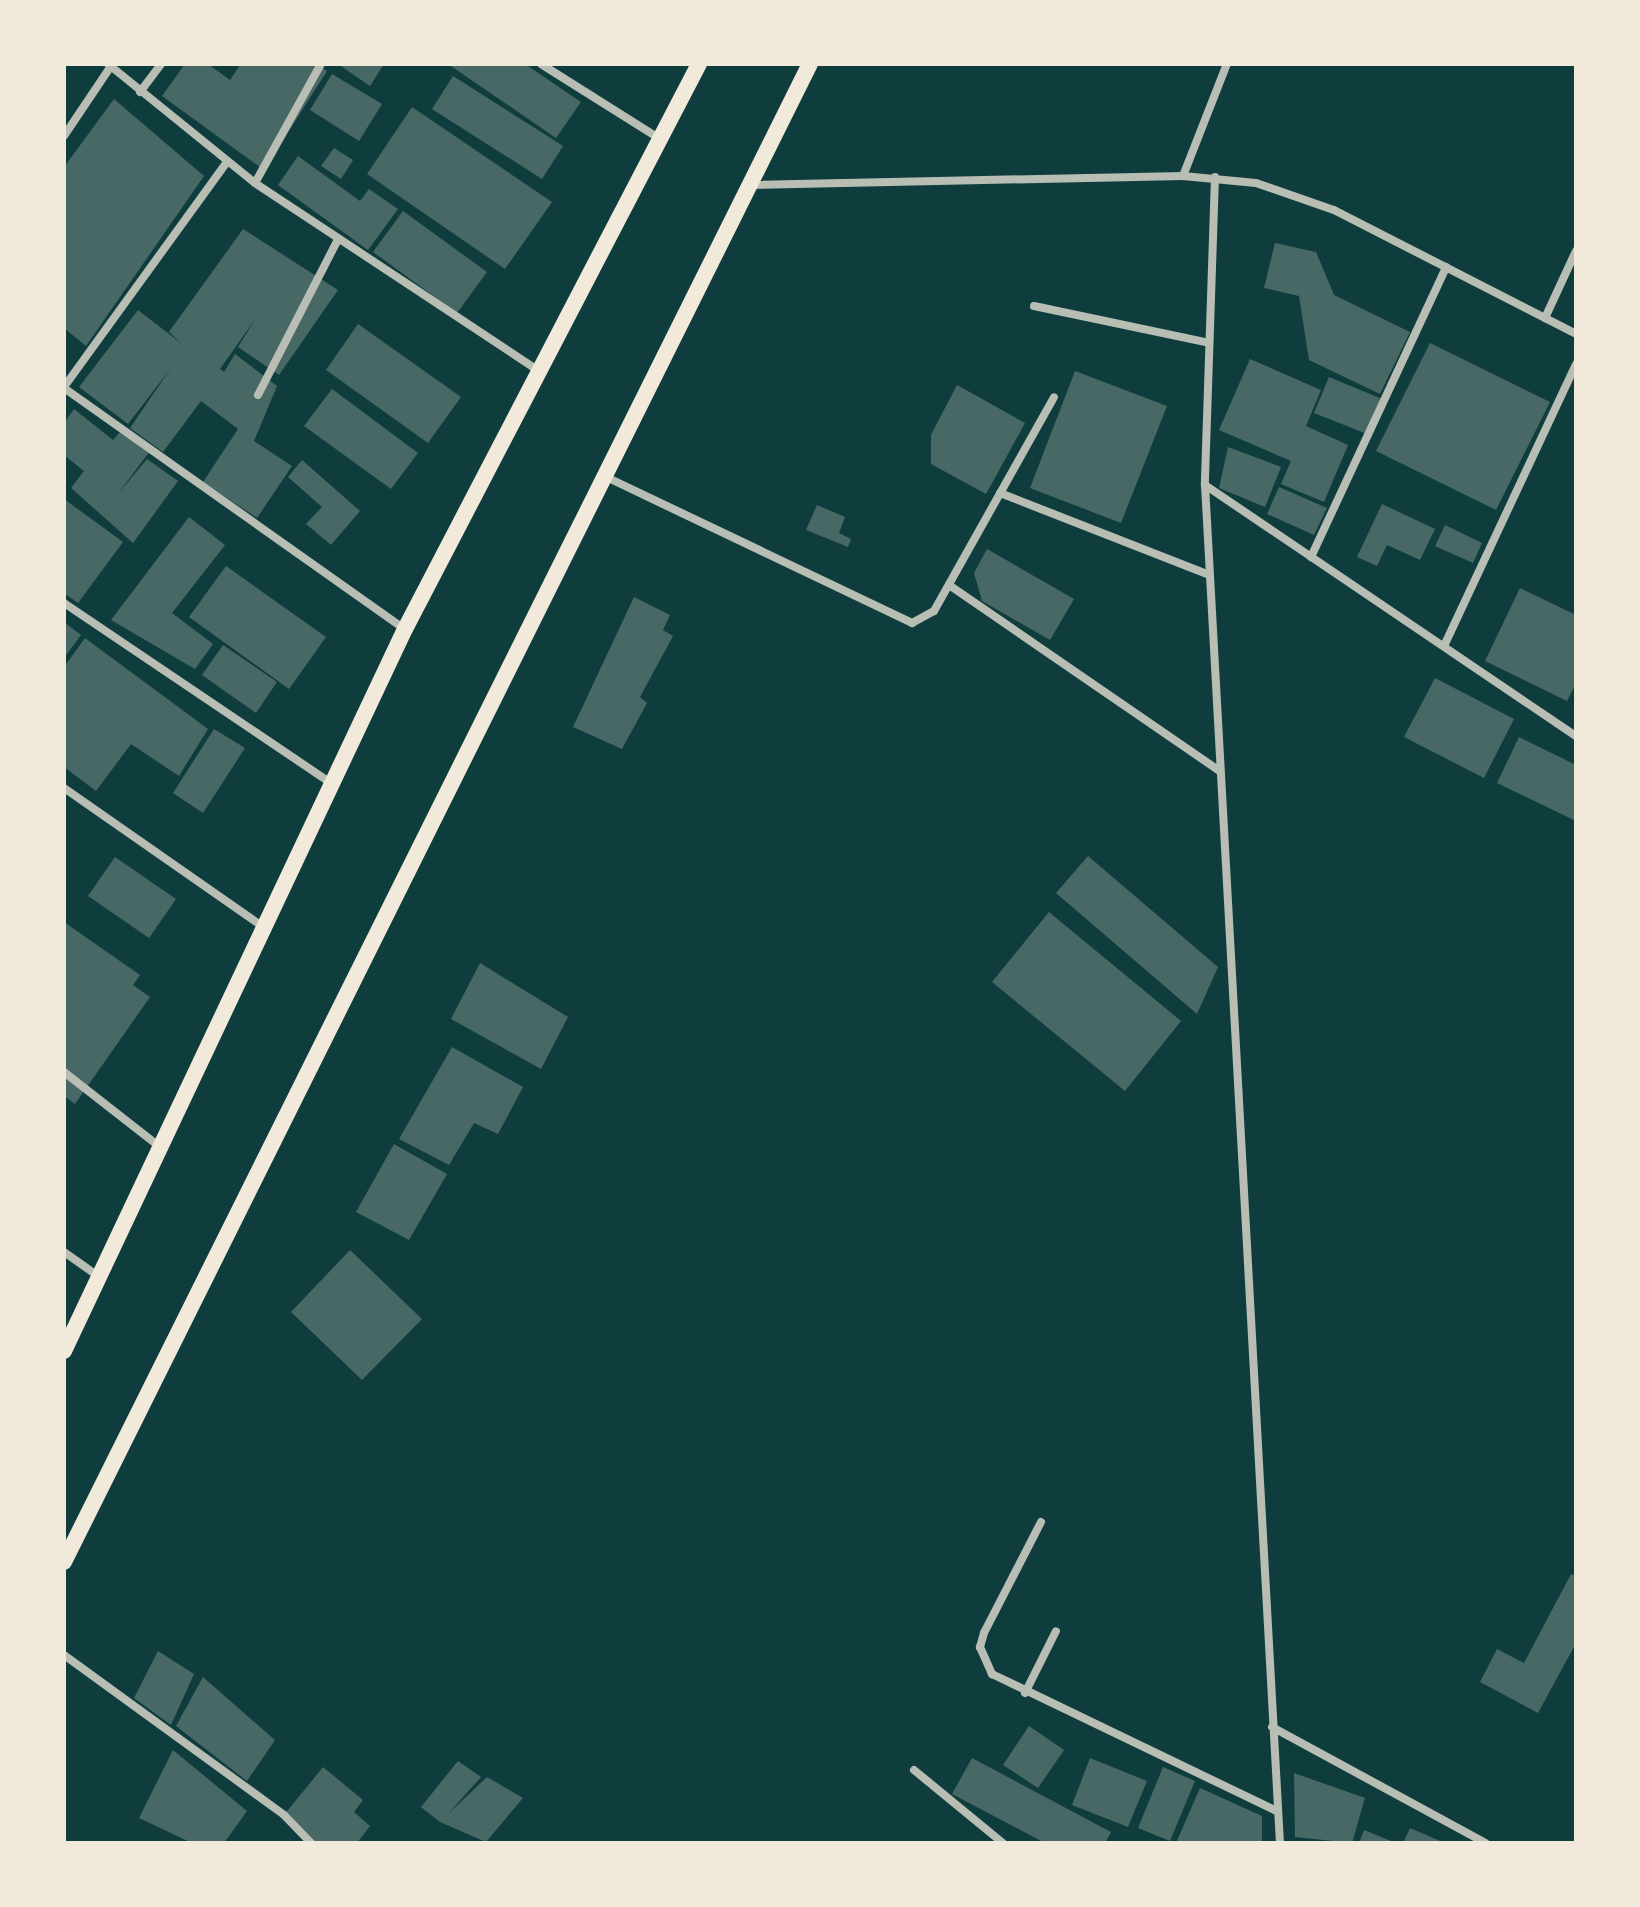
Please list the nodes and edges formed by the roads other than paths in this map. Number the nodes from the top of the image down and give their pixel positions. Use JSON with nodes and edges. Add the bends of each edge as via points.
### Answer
{"nodes":[{"id":1,"x":161,"y":64,"type":"edge"},
{"id":2,"x":321,"y":64,"type":"edge"},
{"id":3,"x":541,"y":64,"type":"edge"},
{"id":4,"x":699,"y":64,"type":"edge"},
{"id":5,"x":810,"y":64,"type":"edge"},
{"id":6,"x":1227,"y":64,"type":"edge"},
{"id":7,"x":109,"y":65,"type":"edge"},
{"id":8,"x":140,"y":92,"type":"junction"},
{"id":9,"x":64,"y":136,"type":"edge"},
{"id":10,"x":660,"y":139,"type":"junction"},
{"id":11,"x":227,"y":162,"type":"junction"},
{"id":12,"x":1183,"y":176,"type":"junction"},
{"id":13,"x":1215,"y":177,"type":"junction"},
{"id":14,"x":255,"y":183,"type":"junction"},
{"id":15,"x":746,"y":185,"type":"junction"},
{"id":16,"x":337,"y":241,"type":"junction"},
{"id":17,"x":1576,"y":251,"type":"edge"},
{"id":18,"x":1446,"y":267,"type":"junction"},
{"id":19,"x":1034,"y":306,"type":"dead end"},
{"id":20,"x":1545,"y":318,"type":"junction"},
{"id":21,"x":1576,"y":334,"type":"edge"},
{"id":22,"x":1209,"y":343,"type":"junction"},
{"id":23,"x":1576,"y":364,"type":"edge"},
{"id":24,"x":537,"y":370,"type":"junction"},
{"id":25,"x":64,"y":387,"type":"edge"},
{"id":26,"x":258,"y":395,"type":"dead end"},
{"id":27,"x":1054,"y":397,"type":"dead end"},
{"id":28,"x":602,"y":475,"type":"junction"},
{"id":29,"x":1205,"y":485,"type":"junction"},
{"id":30,"x":1000,"y":493,"type":"junction"},
{"id":31,"x":1311,"y":557,"type":"junction"},
{"id":32,"x":1209,"y":575,"type":"junction"},
{"id":33,"x":949,"y":585,"type":"junction"},
{"id":34,"x":64,"y":603,"type":"edge"},
{"id":35,"x":405,"y":629,"type":"junction"},
{"id":36,"x":1444,"y":646,"type":"junction"},
{"id":37,"x":1576,"y":722,"type":"edge"},
{"id":38,"x":1573,"y":734,"type":"edge"},
{"id":39,"x":1220,"y":771,"type":"junction"},
{"id":40,"x":332,"y":784,"type":"junction"},
{"id":41,"x":64,"y":788,"type":"edge"},
{"id":42,"x":264,"y":927,"type":"junction"},
{"id":43,"x":64,"y":1072,"type":"edge"},
{"id":44,"x":160,"y":1147,"type":"junction"},
{"id":45,"x":64,"y":1252,"type":"edge"},
{"id":46,"x":98,"y":1276,"type":"junction"},
{"id":47,"x":64,"y":1351,"type":"edge"},
{"id":48,"x":1041,"y":1522,"type":"dead end"},
{"id":49,"x":64,"y":1562,"type":"edge"},
{"id":50,"x":1056,"y":1631,"type":"dead end"},
{"id":51,"x":64,"y":1655,"type":"edge"},
{"id":52,"x":1025,"y":1693,"type":"junction"},
{"id":53,"x":1272,"y":1727,"type":"junction"},
{"id":54,"x":914,"y":1770,"type":"dead end"},
{"id":55,"x":1277,"y":1811,"type":"junction"},
{"id":56,"x":311,"y":1843,"type":"edge"},
{"id":57,"x":1003,"y":1843,"type":"edge"},
{"id":58,"x":1280,"y":1843,"type":"edge"},
{"id":59,"x":1486,"y":1843,"type":"edge"}],
"edges":[{"from":1,"to":8,"type":"street"},
{"from":2,"to":14,"type":"street"},
{"from":3,"to":10,"type":"street"},
{"from":4,"to":10,"type":"main road"},
{"from":5,"to":15,"type":"main road"},
{"from":6,"to":12,"type":"street"},
{"from":7,"to":8,"type":"street"},
{"from":7,"to":9,"type":"street"},
{"from":8,"to":11,"type":"street"},
{"from":10,"to":24,"type":"main road"},
{"from":11,"to":14,"type":"street"},
{"from":11,"to":25,"type":"street"},
{"from":12,"to":13,"type":"street"},
{"from":12,"to":15,"type":"street"},
{"from":13,"to":18,"type":"street","via":[[1295,193]]},
{"from":13,"to":22,"type":"street"},
{"from":14,"to":16,"type":"street"},
{"from":15,"to":28,"type":"main road"},
{"from":16,"to":24,"type":"street"},
{"from":16,"to":26,"type":"street"},
{"from":17,"to":20,"type":"street"},
{"from":18,"to":20,"type":"street"},
{"from":18,"to":31,"type":"street"},
{"from":19,"to":22,"type":"street"},
{"from":20,"to":21,"type":"street"},
{"from":22,"to":29,"type":"street"},
{"from":23,"to":36,"type":"street"},
{"from":24,"to":35,"type":"main road"},
{"from":25,"to":35,"type":"street"},
{"from":27,"to":30,"type":"street"},
{"from":28,"to":33,"type":"street","via":[[912,623],[934,611]]},
{"from":28,"to":49,"type":"main road"},
{"from":29,"to":31,"type":"street"},
{"from":29,"to":32,"type":"street"},
{"from":30,"to":32,"type":"street"},
{"from":30,"to":33,"type":"street"},
{"from":31,"to":36,"type":"street"},
{"from":32,"to":39,"type":"street"},
{"from":33,"to":39,"type":"street"},
{"from":34,"to":40,"type":"street"},
{"from":35,"to":40,"type":"main road"},
{"from":36,"to":38,"type":"street"},
{"from":37,"to":38,"type":"street"},
{"from":39,"to":53,"type":"street"},
{"from":40,"to":42,"type":"main road"},
{"from":41,"to":42,"type":"street"},
{"from":42,"to":44,"type":"main road"},
{"from":43,"to":44,"type":"street"},
{"from":44,"to":46,"type":"main road"},
{"from":45,"to":46,"type":"street"},
{"from":46,"to":47,"type":"main road"},
{"from":48,"to":52,"type":"street","via":[[980,1647],[992,1674]]},
{"from":50,"to":52,"type":"street"},
{"from":51,"to":56,"type":"street","via":[[284,1815]]},
{"from":52,"to":55,"type":"street"},
{"from":53,"to":55,"type":"street"},
{"from":53,"to":59,"type":"street"},
{"from":54,"to":57,"type":"street"},
{"from":55,"to":58,"type":"street"}]}
